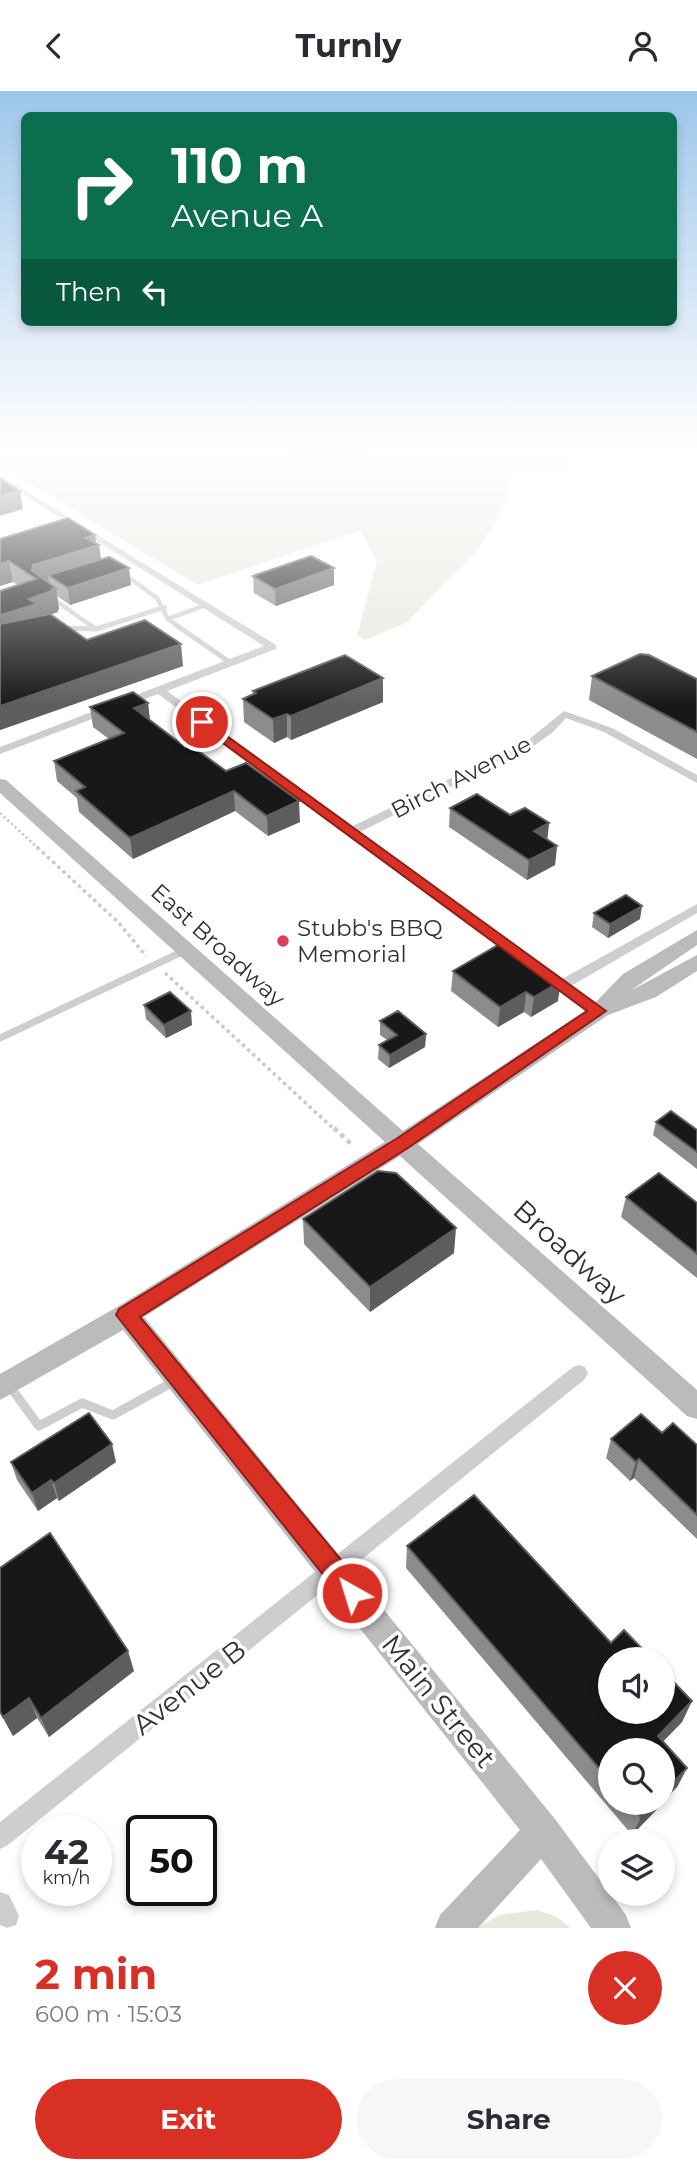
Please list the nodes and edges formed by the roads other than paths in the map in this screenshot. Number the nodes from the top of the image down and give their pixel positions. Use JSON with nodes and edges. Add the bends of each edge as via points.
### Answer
{"nodes":[{"id":1,"x":93,"y":535,"type":"edge"},
{"id":2,"x":113,"y":568,"type":"edge"},
{"id":3,"x":40,"y":590,"type":"edge"},
{"id":4,"x":206,"y":605,"type":"junction"},
{"id":5,"x":165,"y":607,"type":"junction"},
{"id":6,"x":168,"y":619,"type":"junction"},
{"id":7,"x":96,"y":629,"type":"junction"},
{"id":8,"x":49,"y":630,"type":"edge"},
{"id":9,"x":230,"y":663,"type":"junction"},
{"id":10,"x":159,"y":690,"type":"junction"},
{"id":11,"x":0,"y":751,"type":"edge"},
{"id":12,"x":697,"y":780,"type":"edge"},
{"id":13,"x":0,"y":784,"type":"edge"},
{"id":14,"x":352,"y":831,"type":"junction"},
{"id":15,"x":697,"y":908,"type":"edge"},
{"id":16,"x":697,"y":936,"type":"edge"},
{"id":17,"x":186,"y":949,"type":"junction"},
{"id":18,"x":697,"y":962,"type":"edge"},
{"id":19,"x":562,"y":985,"type":"junction"},
{"id":20,"x":598,"y":1011,"type":"junction"},
{"id":21,"x":0,"y":1038,"type":"edge"},
{"id":22,"x":402,"y":1143,"type":"junction"},
{"id":23,"x":126,"y":1315,"type":"junction"},
{"id":24,"x":579,"y":1373,"type":"dead end"},
{"id":25,"x":178,"y":1379,"type":"junction"},
{"id":26,"x":4,"y":1386,"type":"edge"},
{"id":27,"x":697,"y":1407,"type":"edge"},
{"id":28,"x":335,"y":1571,"type":"junction"},
{"id":29,"x":543,"y":1831,"type":"junction"},
{"id":30,"x":0,"y":1837,"type":"edge"},
{"id":31,"x":453,"y":1928,"type":"edge"},
{"id":32,"x":613,"y":1928,"type":"edge"}],
"edges":[{"from":1,"to":4,"type":"street"},
{"from":2,"to":5,"type":"lane","via":[[146,588]]},
{"from":3,"to":7,"type":"lane"},
{"from":4,"to":6,"type":"lane"},
{"from":4,"to":9,"type":"street","via":[[272,647]]},
{"from":5,"to":6,"type":"lane"},
{"from":5,"to":7,"type":"lane"},
{"from":6,"to":9,"type":"lane"},
{"from":7,"to":8,"type":"lane"},
{"from":9,"to":10,"type":"street"},
{"from":10,"to":11,"type":"street"},
{"from":10,"to":14,"type":"street"},
{"from":12,"to":14,"type":"street","name":"Birch Avenue","via":[[608,730],[564,714],[531,743]]},
{"from":13,"to":17,"type":"main road","name":"East Broadway"},
{"from":14,"to":19,"type":"street"},
{"from":15,"to":19,"type":"street"},
{"from":16,"to":20,"type":"main road","via":[[630,979]]},
{"from":17,"to":21,"type":"lane"},
{"from":17,"to":22,"type":"main road","name":"East Broadway"},
{"from":18,"to":20,"type":"main road","via":[[649,992]]},
{"from":19,"to":20,"type":"street"},
{"from":20,"to":22,"type":"main road"},
{"from":22,"to":23,"type":"main road"},
{"from":22,"to":27,"type":"main road","name":"Broadway"},
{"from":23,"to":25,"type":"main road","name":"Main Street"},
{"from":23,"to":26,"type":"main road"},
{"from":24,"to":28,"type":"street","name":"Avenue B"},
{"from":25,"to":26,"type":"lane","via":[[113,1415],[82,1403],[39,1426]]},
{"from":25,"to":28,"type":"main road","name":"Main Street"},
{"from":28,"to":29,"type":"main road","name":"Main Street"},
{"from":28,"to":30,"type":"street","name":"Avenue B"},
{"from":29,"to":31,"type":"main road"},
{"from":29,"to":32,"type":"main road","name":"Main Street"}]}
